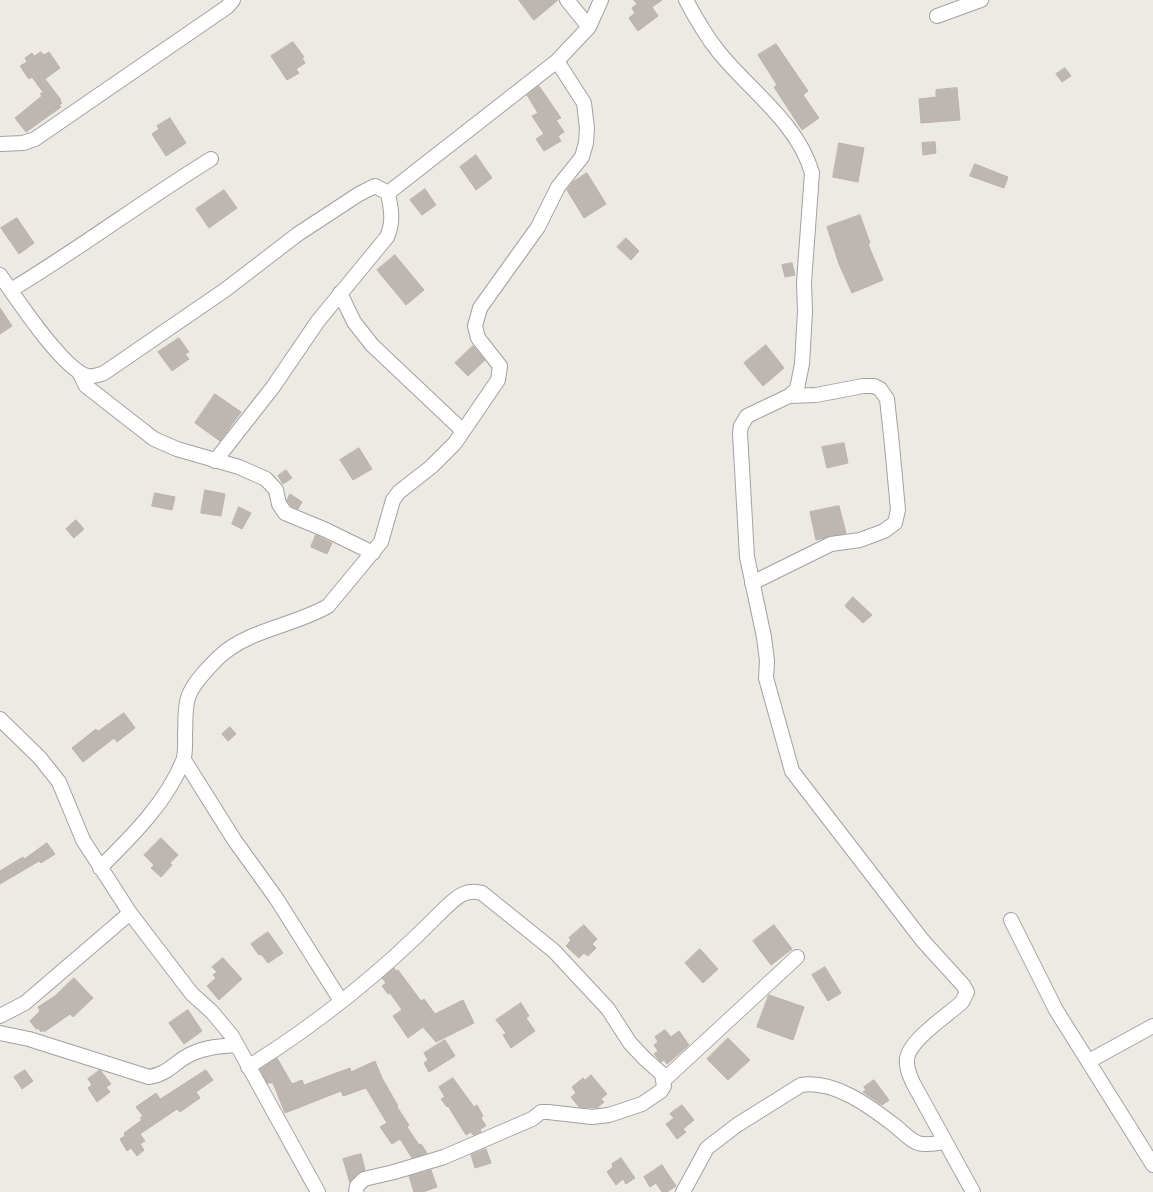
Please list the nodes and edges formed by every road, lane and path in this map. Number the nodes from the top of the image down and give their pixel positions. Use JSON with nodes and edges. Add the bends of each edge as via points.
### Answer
{"nodes":[{"id":1,"x":233,"y":0,"type":"edge"},
{"id":2,"x":567,"y":0,"type":"edge"},
{"id":3,"x":601,"y":0,"type":"edge"},
{"id":4,"x":686,"y":0,"type":"edge"},
{"id":5,"x":981,"y":0,"type":"edge"},
{"id":6,"x":937,"y":16,"type":"dead end"},
{"id":7,"x":589,"y":27,"type":"junction"},
{"id":8,"x":557,"y":61,"type":"junction"},
{"id":9,"x":0,"y":144,"type":"edge"},
{"id":10,"x":211,"y":159,"type":"dead end"},
{"id":11,"x":388,"y":192,"type":"junction"},
{"id":12,"x":0,"y":275,"type":"edge"},
{"id":13,"x":11,"y":290,"type":"junction"},
{"id":14,"x":340,"y":293,"type":"junction"},
{"id":15,"x":79,"y":372,"type":"junction"},
{"id":16,"x":789,"y":396,"type":"junction"},
{"id":17,"x":463,"y":432,"type":"junction"},
{"id":18,"x":216,"y":461,"type":"junction"},
{"id":19,"x":373,"y":553,"type":"junction"},
{"id":20,"x":752,"y":583,"type":"junction"},
{"id":21,"x":0,"y":719,"type":"edge"},
{"id":22,"x":184,"y":760,"type":"junction"},
{"id":23,"x":100,"y":868,"type":"junction"},
{"id":24,"x":130,"y":913,"type":"junction"},
{"id":25,"x":1011,"y":920,"type":"dead end"},
{"id":26,"x":797,"y":957,"type":"dead end"},
{"id":27,"x":341,"y":1001,"type":"junction"},
{"id":28,"x":0,"y":1016,"type":"edge"},
{"id":29,"x":1153,"y":1026,"type":"edge"},
{"id":30,"x":0,"y":1033,"type":"edge"},
{"id":31,"x":237,"y":1045,"type":"junction"},
{"id":32,"x":1089,"y":1062,"type":"junction"},
{"id":33,"x":248,"y":1067,"type":"junction"},
{"id":34,"x":664,"y":1080,"type":"junction"},
{"id":35,"x":945,"y":1142,"type":"junction"},
{"id":36,"x":1153,"y":1166,"type":"edge"},
{"id":37,"x":318,"y":1192,"type":"edge"},
{"id":38,"x":356,"y":1192,"type":"edge"},
{"id":39,"x":683,"y":1192,"type":"edge"},
{"id":40,"x":973,"y":1192,"type":"edge"}],
"edges":[{"from":1,"to":9,"type":"street","via":[[227,7],[36,139]]},
{"from":2,"to":7,"type":"street"},
{"from":3,"to":7,"type":"street"},
{"from":4,"to":16,"type":"street","via":[[718,51],[785,125],[808,158],[812,173],[804,282],[802,364],[797,389]]},
{"from":5,"to":6,"type":"street"},
{"from":7,"to":8,"type":"street"},
{"from":8,"to":11,"type":"street"},
{"from":8,"to":17,"type":"street","via":[[584,103],[588,128],[586,144],[582,157],[558,187],[538,227],[480,308],[475,326],[478,338],[501,371],[498,380]]},
{"from":10,"to":13,"type":"street"},
{"from":11,"to":14,"type":"street","via":[[392,214],[391,228],[364,266]]},
{"from":11,"to":15,"type":"street","via":[[375,186],[359,194],[298,234],[225,290],[114,368],[93,377]]},
{"from":12,"to":13,"type":"street"},
{"from":13,"to":15,"type":"street","via":[[33,322],[71,368]]},
{"from":14,"to":17,"type":"street","via":[[354,322],[372,345]]},
{"from":14,"to":18,"type":"street"},
{"from":15,"to":18,"type":"street","via":[[86,386],[154,439]]},
{"from":16,"to":20,"type":"street","via":[[747,416],[741,426],[747,557]]},
{"from":16,"to":20,"type":"street","via":[[816,396],[863,386],[880,389],[887,399],[898,510],[895,523],[884,530],[860,540],[831,544]]},
{"from":17,"to":19,"type":"street","via":[[455,443],[393,500],[381,542]]},
{"from":18,"to":19,"type":"street","via":[[239,467],[266,479],[276,490],[281,509],[290,517],[326,530]]},
{"from":19,"to":22,"type":"street","via":[[328,606],[239,642],[219,657],[189,695]]},
{"from":20,"to":35,"type":"street","via":[[764,637],[766,678],[792,771],[923,941],[967,992],[962,1002],[912,1047],[907,1059],[913,1084]]},
{"from":21,"to":23,"type":"street","via":[[40,758],[59,782],[84,840]]},
{"from":22,"to":23,"type":"street","via":[[154,810]]},
{"from":22,"to":27,"type":"street"},
{"from":23,"to":24,"type":"street"},
{"from":24,"to":28,"type":"street","via":[[25,1003]]},
{"from":24,"to":31,"type":"street","via":[[192,994],[212,1012]]},
{"from":25,"to":32,"type":"street","via":[[1056,1010]]},
{"from":26,"to":34,"type":"street"},
{"from":27,"to":33,"type":"street","via":[[285,1044]]},
{"from":27,"to":34,"type":"street","via":[[419,935],[462,893],[475,891],[482,893],[554,950],[608,1009],[630,1042],[644,1059],[659,1070]]},
{"from":29,"to":32,"type":"street"},
{"from":30,"to":31,"type":"street","via":[[28,1039],[149,1077],[160,1075],[189,1055],[202,1050]]},
{"from":31,"to":33,"type":"street"},
{"from":32,"to":36,"type":"street"},
{"from":33,"to":37,"type":"street"},
{"from":34,"to":38,"type":"street","via":[[661,1091],[642,1104],[609,1115],[592,1117],[541,1112],[532,1119],[444,1157],[364,1179],[357,1186]]},
{"from":35,"to":39,"type":"street","via":[[918,1143],[873,1109],[848,1095],[824,1085],[801,1085],[731,1129],[707,1148]]},
{"from":35,"to":40,"type":"street"}]}
